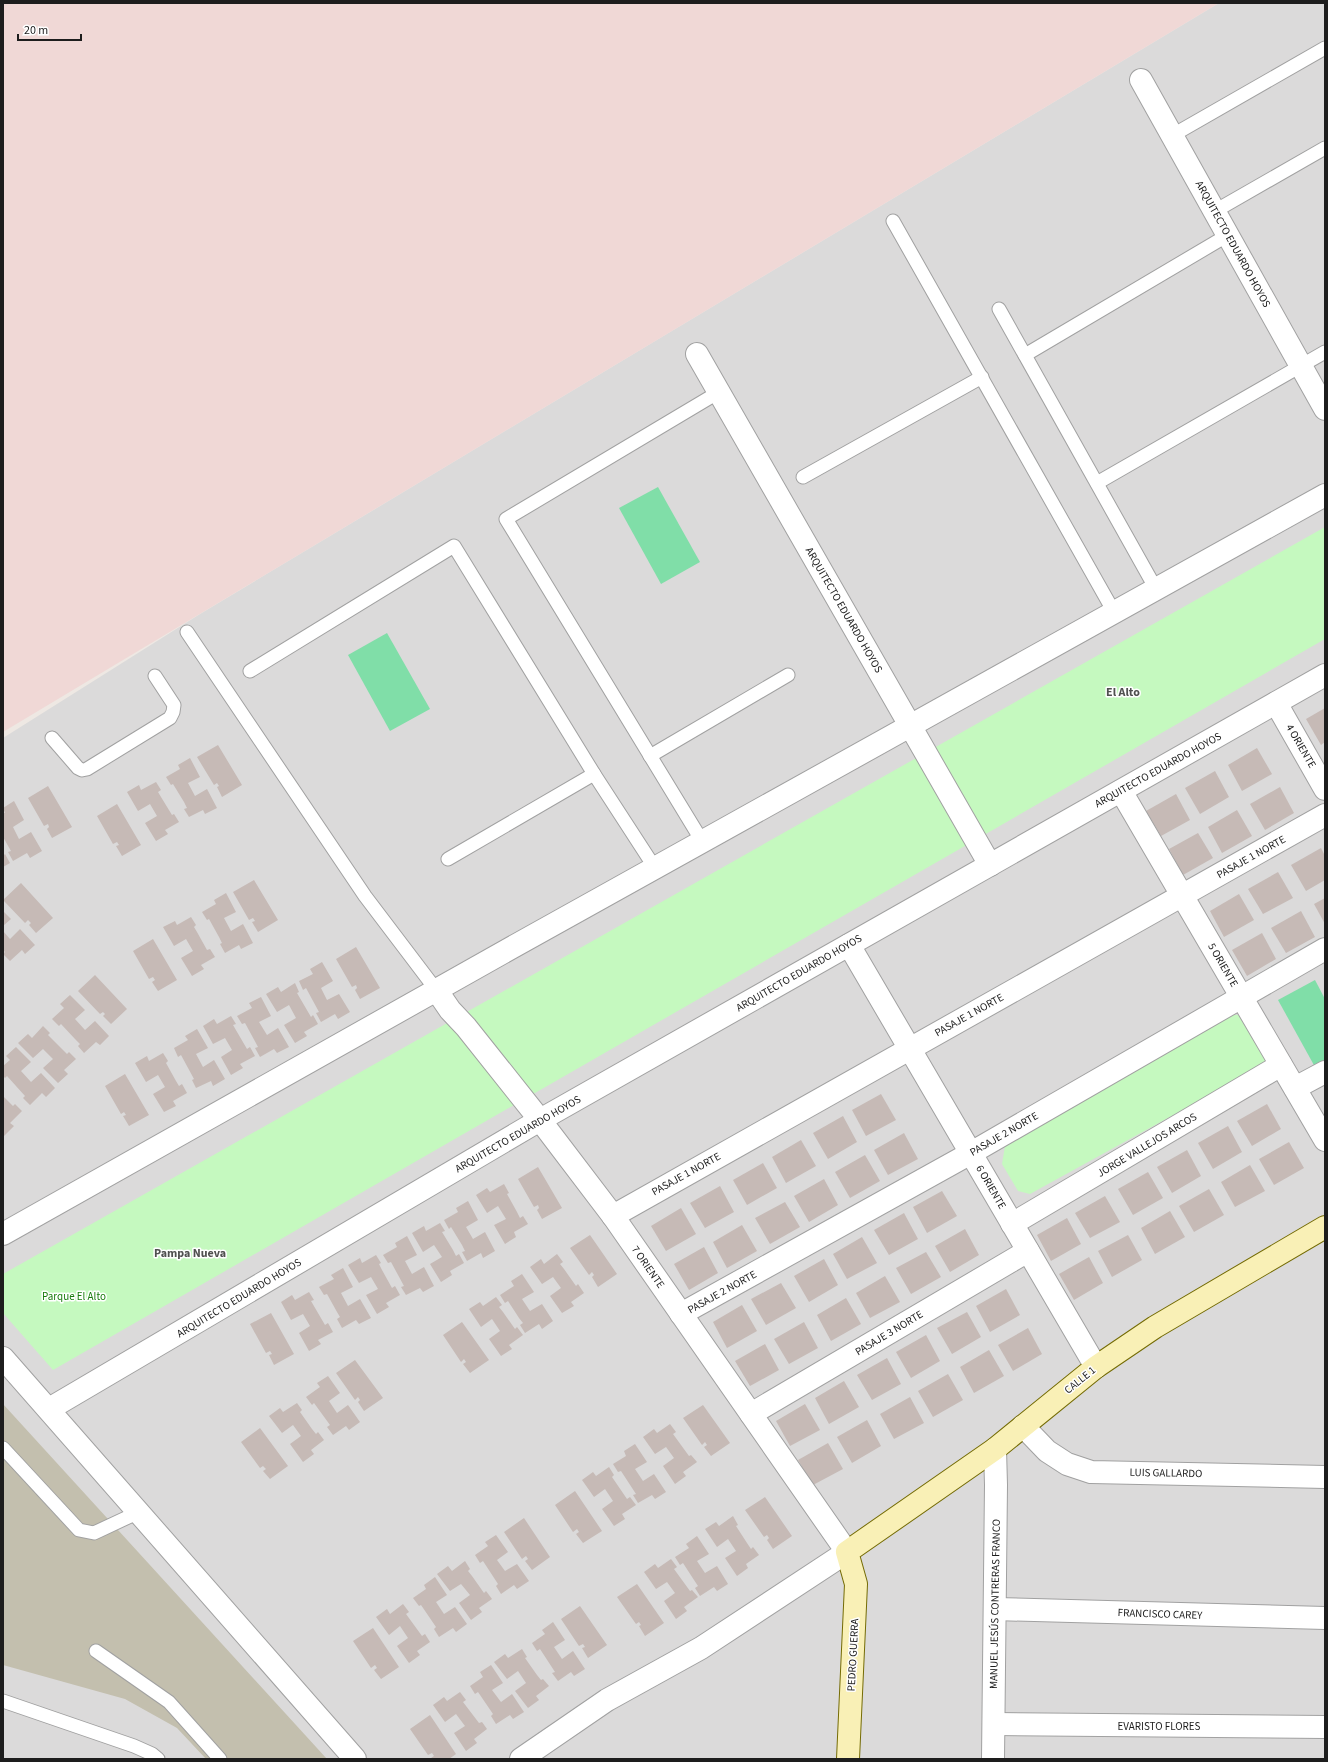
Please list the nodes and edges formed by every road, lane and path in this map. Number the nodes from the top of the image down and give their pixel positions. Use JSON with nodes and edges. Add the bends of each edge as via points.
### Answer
{"nodes":[{"id":1,"x":1325,"y":48,"type":"edge"},
{"id":2,"x":1141,"y":80,"type":"dead end"},
{"id":3,"x":1173,"y":135,"type":"junction"},
{"id":4,"x":1325,"y":148,"type":"edge"},
{"id":5,"x":1215,"y":211,"type":"junction"},
{"id":6,"x":893,"y":221,"type":"dead end"},
{"id":7,"x":1228,"y":235,"type":"junction"},
{"id":8,"x":999,"y":309,"type":"dead end"},
{"id":9,"x":1325,"y":352,"type":"edge"},
{"id":10,"x":697,"y":354,"type":"dead end"},
{"id":11,"x":1025,"y":355,"type":"junction"},
{"id":12,"x":1301,"y":366,"type":"junction"},
{"id":13,"x":982,"y":377,"type":"junction"},
{"id":14,"x":719,"y":392,"type":"junction"},
{"id":15,"x":1325,"y":409,"type":"edge"},
{"id":16,"x":803,"y":477,"type":"dead end"},
{"id":17,"x":1097,"y":483,"type":"junction"},
{"id":18,"x":1325,"y":495,"type":"edge"},
{"id":19,"x":1156,"y":589,"type":"junction"},
{"id":20,"x":1114,"y":612,"type":"junction"},
{"id":21,"x":187,"y":632,"type":"dead end"},
{"id":22,"x":250,"y":671,"type":"dead end"},
{"id":23,"x":788,"y":675,"type":"dead end"},
{"id":24,"x":1325,"y":675,"type":"edge"},
{"id":25,"x":155,"y":676,"type":"dead end"},
{"id":26,"x":1276,"y":703,"type":"junction"},
{"id":27,"x":910,"y":726,"type":"junction"},
{"id":28,"x":52,"y":738,"type":"dead end"},
{"id":29,"x":650,"y":756,"type":"junction"},
{"id":30,"x":594,"y":774,"type":"junction"},
{"id":31,"x":1325,"y":789,"type":"edge"},
{"id":32,"x":1121,"y":790,"type":"junction"},
{"id":33,"x":1325,"y":815,"type":"edge"},
{"id":34,"x":702,"y":841,"type":"junction"},
{"id":35,"x":448,"y":859,"type":"dead end"},
{"id":36,"x":990,"y":865,"type":"junction"},
{"id":37,"x":654,"y":868,"type":"junction"},
{"id":38,"x":1182,"y":896,"type":"junction"},
{"id":39,"x":849,"y":945,"type":"junction"},
{"id":40,"x":1325,"y":949,"type":"edge"},
{"id":41,"x":437,"y":991,"type":"junction"},
{"id":42,"x":1242,"y":997,"type":"junction"},
{"id":43,"x":910,"y":1048,"type":"junction"},
{"id":44,"x":1282,"y":1065,"type":"junction"},
{"id":45,"x":1325,"y":1072,"type":"edge"},
{"id":46,"x":1295,"y":1088,"type":"junction"},
{"id":47,"x":540,"y":1120,"type":"junction"},
{"id":48,"x":1325,"y":1140,"type":"edge"},
{"id":49,"x":970,"y":1153,"type":"junction"},
{"id":50,"x":613,"y":1216,"type":"junction"},
{"id":51,"x":1012,"y":1224,"type":"junction"},
{"id":52,"x":1325,"y":1227,"type":"edge"},
{"id":53,"x":3,"y":1234,"type":"edge"},
{"id":54,"x":1028,"y":1251,"type":"junction"},
{"id":55,"x":681,"y":1314,"type":"junction"},
{"id":56,"x":3,"y":1358,"type":"edge"},
{"id":57,"x":1096,"y":1367,"type":"junction"},
{"id":58,"x":49,"y":1409,"type":"junction"},
{"id":59,"x":751,"y":1414,"type":"junction"},
{"id":60,"x":1023,"y":1426,"type":"junction"},
{"id":61,"x":3,"y":1448,"type":"edge"},
{"id":62,"x":994,"y":1449,"type":"junction"},
{"id":63,"x":1325,"y":1477,"type":"edge"},
{"id":64,"x":139,"y":1512,"type":"junction"},
{"id":65,"x":847,"y":1552,"type":"junction"},
{"id":66,"x":995,"y":1609,"type":"junction"},
{"id":67,"x":1325,"y":1618,"type":"edge"},
{"id":68,"x":96,"y":1651,"type":"dead end"},
{"id":69,"x":3,"y":1701,"type":"edge"},
{"id":70,"x":994,"y":1724,"type":"junction"},
{"id":71,"x":1325,"y":1727,"type":"edge"},
{"id":72,"x":158,"y":1759,"type":"edge"},
{"id":73,"x":220,"y":1759,"type":"edge"},
{"id":74,"x":355,"y":1759,"type":"edge"},
{"id":75,"x":521,"y":1759,"type":"edge"},
{"id":76,"x":848,"y":1759,"type":"edge"},
{"id":77,"x":993,"y":1759,"type":"edge"}],
"edges":[{"from":1,"to":3,"type":"lane"},
{"from":2,"to":3,"type":"street","name":"ARQUITECTO EDUARDO HOYOS"},
{"from":3,"to":5,"type":"street","name":"ARQUITECTO EDUARDO HOYOS"},
{"from":4,"to":5,"type":"lane"},
{"from":5,"to":7,"type":"street","name":"ARQUITECTO EDUARDO HOYOS"},
{"from":6,"to":13,"type":"lane"},
{"from":7,"to":11,"type":"lane"},
{"from":7,"to":12,"type":"street","name":"ARQUITECTO EDUARDO HOYOS"},
{"from":8,"to":11,"type":"lane"},
{"from":9,"to":12,"type":"lane"},
{"from":10,"to":14,"type":"street","name":"ARQUITECTO EDUARDO HOYOS"},
{"from":11,"to":17,"type":"lane"},
{"from":12,"to":15,"type":"street","name":"ARQUITECTO EDUARDO HOYOS"},
{"from":12,"to":17,"type":"lane"},
{"from":13,"to":16,"type":"lane"},
{"from":13,"to":20,"type":"lane"},
{"from":14,"to":27,"type":"street","name":"ARQUITECTO EDUARDO HOYOS"},
{"from":14,"to":29,"type":"lane","via":[[506,519]]},
{"from":17,"to":19,"type":"lane"},
{"from":18,"to":19,"type":"street"},
{"from":19,"to":20,"type":"street"},
{"from":20,"to":27,"type":"street"},
{"from":21,"to":41,"type":"lane","via":[[365,896]]},
{"from":22,"to":30,"type":"lane","via":[[454,546]]},
{"from":23,"to":29,"type":"lane"},
{"from":24,"to":26,"type":"street","name":"ARQUITECTO EDUARDO HOYOS"},
{"from":25,"to":28,"type":"lane","via":[[174,705],[170,718],[87,769],[78,768]]},
{"from":26,"to":31,"type":"street","name":"4 ORIENTE"},
{"from":26,"to":32,"type":"street","name":"ARQUITECTO EDUARDO HOYOS"},
{"from":27,"to":34,"type":"street"},
{"from":27,"to":36,"type":"street","name":"ARQUITECTO EDUARDO HOYOS"},
{"from":29,"to":34,"type":"lane"},
{"from":30,"to":35,"type":"lane"},
{"from":30,"to":37,"type":"lane"},
{"from":32,"to":36,"type":"street","name":"ARQUITECTO EDUARDO HOYOS"},
{"from":32,"to":38,"type":"street","name":"5 ORIENTE"},
{"from":33,"to":38,"type":"street","name":"PASAJE 1 NORTE"},
{"from":34,"to":37,"type":"street"},
{"from":36,"to":39,"type":"street","name":"ARQUITECTO EDUARDO HOYOS"},
{"from":37,"to":41,"type":"street"},
{"from":38,"to":42,"type":"street","name":"5 ORIENTE"},
{"from":38,"to":43,"type":"street","name":"PASAJE 1 NORTE"},
{"from":39,"to":43,"type":"street","name":"6 ORIENTE"},
{"from":39,"to":47,"type":"street","name":"ARQUITECTO EDUARDO HOYOS"},
{"from":40,"to":42,"type":"street","name":"PASAJE 2 NORTE"},
{"from":41,"to":47,"type":"street","name":"7 ORIENTE"},
{"from":41,"to":53,"type":"street"},
{"from":42,"to":44,"type":"street","name":"5 ORIENTE"},
{"from":42,"to":49,"type":"street","name":"PASAJE 2 NORTE"},
{"from":43,"to":49,"type":"street","name":"6 ORIENTE"},
{"from":43,"to":50,"type":"street","name":"PASAJE 1 NORTE"},
{"from":44,"to":46,"type":"street","name":"5 ORIENTE"},
{"from":44,"to":51,"type":"street","name":"JORGE VALLEJOS ARCOS"},
{"from":45,"to":46,"type":"street"},
{"from":46,"to":48,"type":"street","name":"5 ORIENTE"},
{"from":47,"to":50,"type":"street","name":"7 ORIENTE"},
{"from":47,"to":58,"type":"street","name":"ARQUITECTO EDUARDO HOYOS"},
{"from":49,"to":51,"type":"street","name":"6 ORIENTE"},
{"from":49,"to":55,"type":"street","name":"PASAJE 2 NORTE"},
{"from":50,"to":55,"type":"street","name":"7 ORIENTE"},
{"from":51,"to":54,"type":"street","name":"6 ORIENTE"},
{"from":52,"to":57,"type":"street","name":"CALLE 1","via":[[1155,1327]]},
{"from":54,"to":57,"type":"street","name":"6 ORIENTE"},
{"from":54,"to":59,"type":"street","name":"PASAJE 3 NORTE"},
{"from":55,"to":59,"type":"street","name":"7 ORIENTE"},
{"from":56,"to":58,"type":"street"},
{"from":57,"to":60,"type":"street","name":"CALLE 1"},
{"from":58,"to":64,"type":"street"},
{"from":59,"to":65,"type":"street","name":"7 ORIENTE"},
{"from":60,"to":62,"type":"street","name":"CALLE 1"},
{"from":60,"to":63,"type":"street","name":"LUIS GALLARDO","via":[[1047,1451],[1067,1464],[1092,1472]]},
{"from":61,"to":64,"type":"lane","via":[[79,1530],[94,1533]]},
{"from":62,"to":65,"type":"street","name":"CALLE 1"},
{"from":62,"to":66,"type":"street","name":"MANUEL JESÚS CONTRERAS FRANCO"},
{"from":64,"to":74,"type":"street"},
{"from":65,"to":75,"type":"street","via":[[701,1648],[607,1700]]},
{"from":65,"to":76,"type":"street","name":"PEDRO GUERRA","via":[[856,1584]]},
{"from":66,"to":67,"type":"street","name":"FRANCISCO CAREY"},
{"from":66,"to":70,"type":"street","name":"MANUEL JESÚS CONTRERAS FRANCO"},
{"from":68,"to":73,"type":"lane","via":[[169,1702]]},
{"from":69,"to":72,"type":"lane","via":[[134,1746]]},
{"from":70,"to":71,"type":"street","name":"EVARISTO FLORES"},
{"from":70,"to":77,"type":"street","name":"MANUEL JESÚS CONTRERAS FRANCO"}]}
